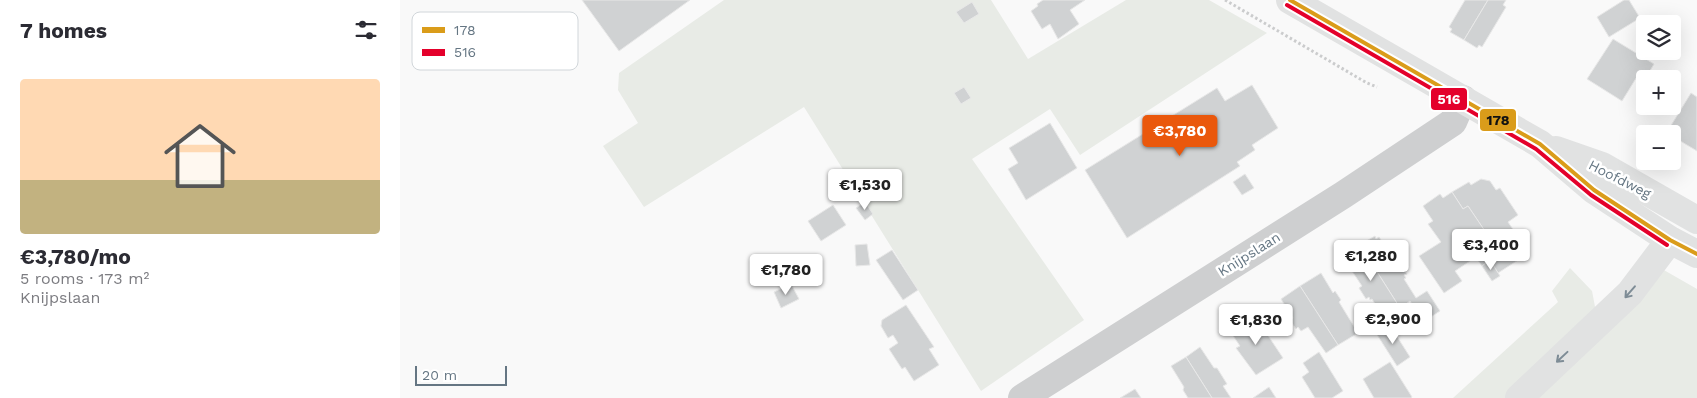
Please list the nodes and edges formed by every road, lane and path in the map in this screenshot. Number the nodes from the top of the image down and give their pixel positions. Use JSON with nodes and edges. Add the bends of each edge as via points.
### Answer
{"nodes":[{"id":1,"x":1290,"y":0,"type":"edge"},
{"id":2,"x":1463,"y":99,"type":"junction"},
{"id":3,"x":1540,"y":144,"type":"junction"},
{"id":4,"x":1695,"y":216,"type":"edge"},
{"id":5,"x":1670,"y":240,"type":"junction"},
{"id":6,"x":1697,"y":254,"type":"edge"},
{"id":7,"x":1022,"y":398,"type":"edge"},
{"id":8,"x":1519,"y":398,"type":"edge"}],
"edges":[{"from":1,"to":2,"type":"main road","name":"Hoofdweg"},
{"from":2,"to":3,"type":"main road","name":"Hoofdweg"},
{"from":2,"to":7,"type":"street","name":"Knijpslaan","via":[[1452,122],[1343,195]]},
{"from":3,"to":4,"type":"main road","name":"Hoofdweg","via":[[1602,166]]},
{"from":3,"to":5,"type":"main road","name":"Hoofdweg","via":[[1594,190]]},
{"from":4,"to":5,"type":"main road"},
{"from":5,"to":6,"type":"main road","name":"Hoofdweg"},
{"from":5,"to":8,"type":"main road","one_way":true,"via":[[1630,293]]}]}
